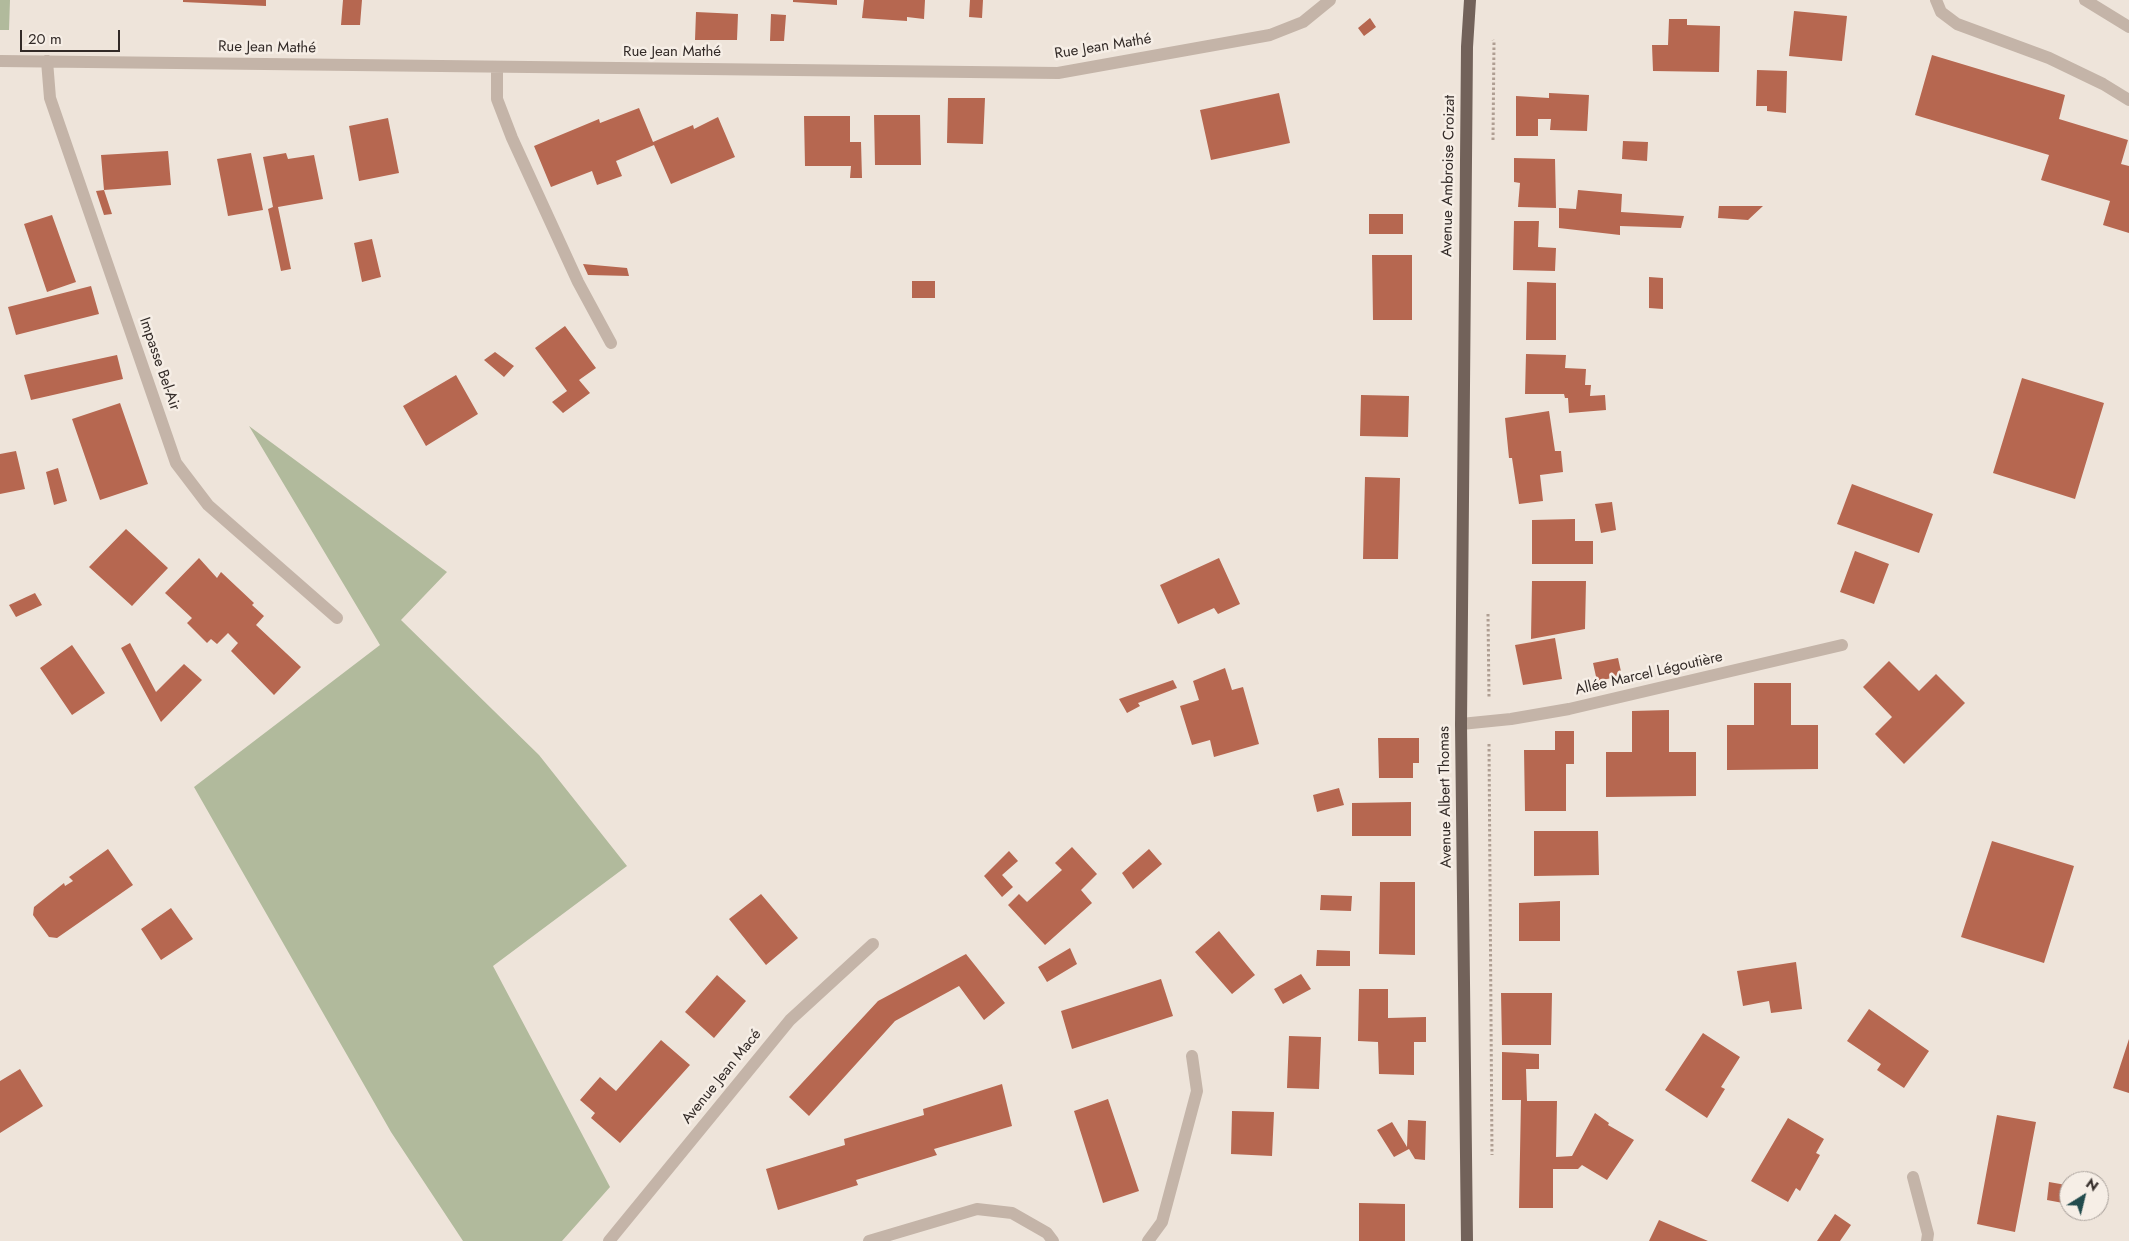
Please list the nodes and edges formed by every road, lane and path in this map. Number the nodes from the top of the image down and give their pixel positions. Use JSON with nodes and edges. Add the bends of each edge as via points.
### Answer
{"nodes":[{"id":1,"x":1330,"y":0,"type":"edge"},
{"id":2,"x":1936,"y":0,"type":"edge"},
{"id":3,"x":2085,"y":0,"type":"edge"},
{"id":4,"x":1469,"y":6,"type":"edge"},
{"id":5,"x":2129,"y":26,"type":"edge"},
{"id":6,"x":0,"y":61,"type":"edge"},
{"id":7,"x":47,"y":61,"type":"junction"},
{"id":8,"x":497,"y":67,"type":"junction"},
{"id":9,"x":2129,"y":100,"type":"edge"},
{"id":10,"x":1492,"y":142,"type":"dead end"},
{"id":11,"x":611,"y":343,"type":"dead end"},
{"id":12,"x":1464,"y":353,"type":"joint"},
{"id":13,"x":1488,"y":606,"type":"dead end"},
{"id":14,"x":337,"y":618,"type":"dead end"},
{"id":15,"x":1842,"y":645,"type":"dead end"},
{"id":16,"x":1489,"y":722,"type":"junction"},
{"id":17,"x":1461,"y":724,"type":"junction"},
{"id":18,"x":873,"y":944,"type":"dead end"},
{"id":19,"x":1192,"y":1056,"type":"dead end"},
{"id":20,"x":1492,"y":1161,"type":"dead end"},
{"id":21,"x":1913,"y":1177,"type":"dead end"},
{"id":22,"x":609,"y":1241,"type":"edge"},
{"id":23,"x":869,"y":1241,"type":"edge"},
{"id":24,"x":1053,"y":1241,"type":"edge"},
{"id":25,"x":1148,"y":1241,"type":"edge"},
{"id":26,"x":1467,"y":1241,"type":"edge"},
{"id":27,"x":1927,"y":1241,"type":"edge"}],
"edges":[{"from":1,"to":8,"type":"street","name":"Rue Jean Mathé","via":[[1303,22],[1270,35],[1058,73]]},
{"from":2,"to":9,"type":"street","via":[[1941,12],[1957,24],[2049,58]]},
{"from":3,"to":5,"type":"street"},
{"from":4,"to":10,"type":"path","via":[[1494,42]]},
{"from":4,"to":12,"type":"main road","name":"Avenue Ambroise Croizat"},
{"from":6,"to":7,"type":"street","name":"Rue Jean Mathé"},
{"from":7,"to":8,"type":"street","name":"Rue Jean Mathé"},
{"from":7,"to":14,"type":"street","name":"Impasse Bel-Air","via":[[50,98],[176,463],[208,505]]},
{"from":8,"to":11,"type":"street","via":[[498,99],[512,138],[578,282]]},
{"from":12,"to":17,"type":"main road","name":"Avenue Albert Thomas"},
{"from":13,"to":16,"type":"path"},
{"from":15,"to":16,"type":"street","name":"Allée Marcel Légoutière","via":[[1569,708]]},
{"from":16,"to":17,"type":"street","name":"Allée Marcel Légoutière"},
{"from":16,"to":20,"type":"path"},
{"from":17,"to":26,"type":"main road","name":"Avenue Albert Thomas"},
{"from":18,"to":22,"type":"street","name":"Avenue Jean Macé","via":[[790,1020]]},
{"from":19,"to":25,"type":"street","via":[[1197,1091],[1162,1222]]},
{"from":21,"to":27,"type":"street"},
{"from":23,"to":24,"type":"street","via":[[977,1208],[1012,1212],[1047,1233]]}]}
